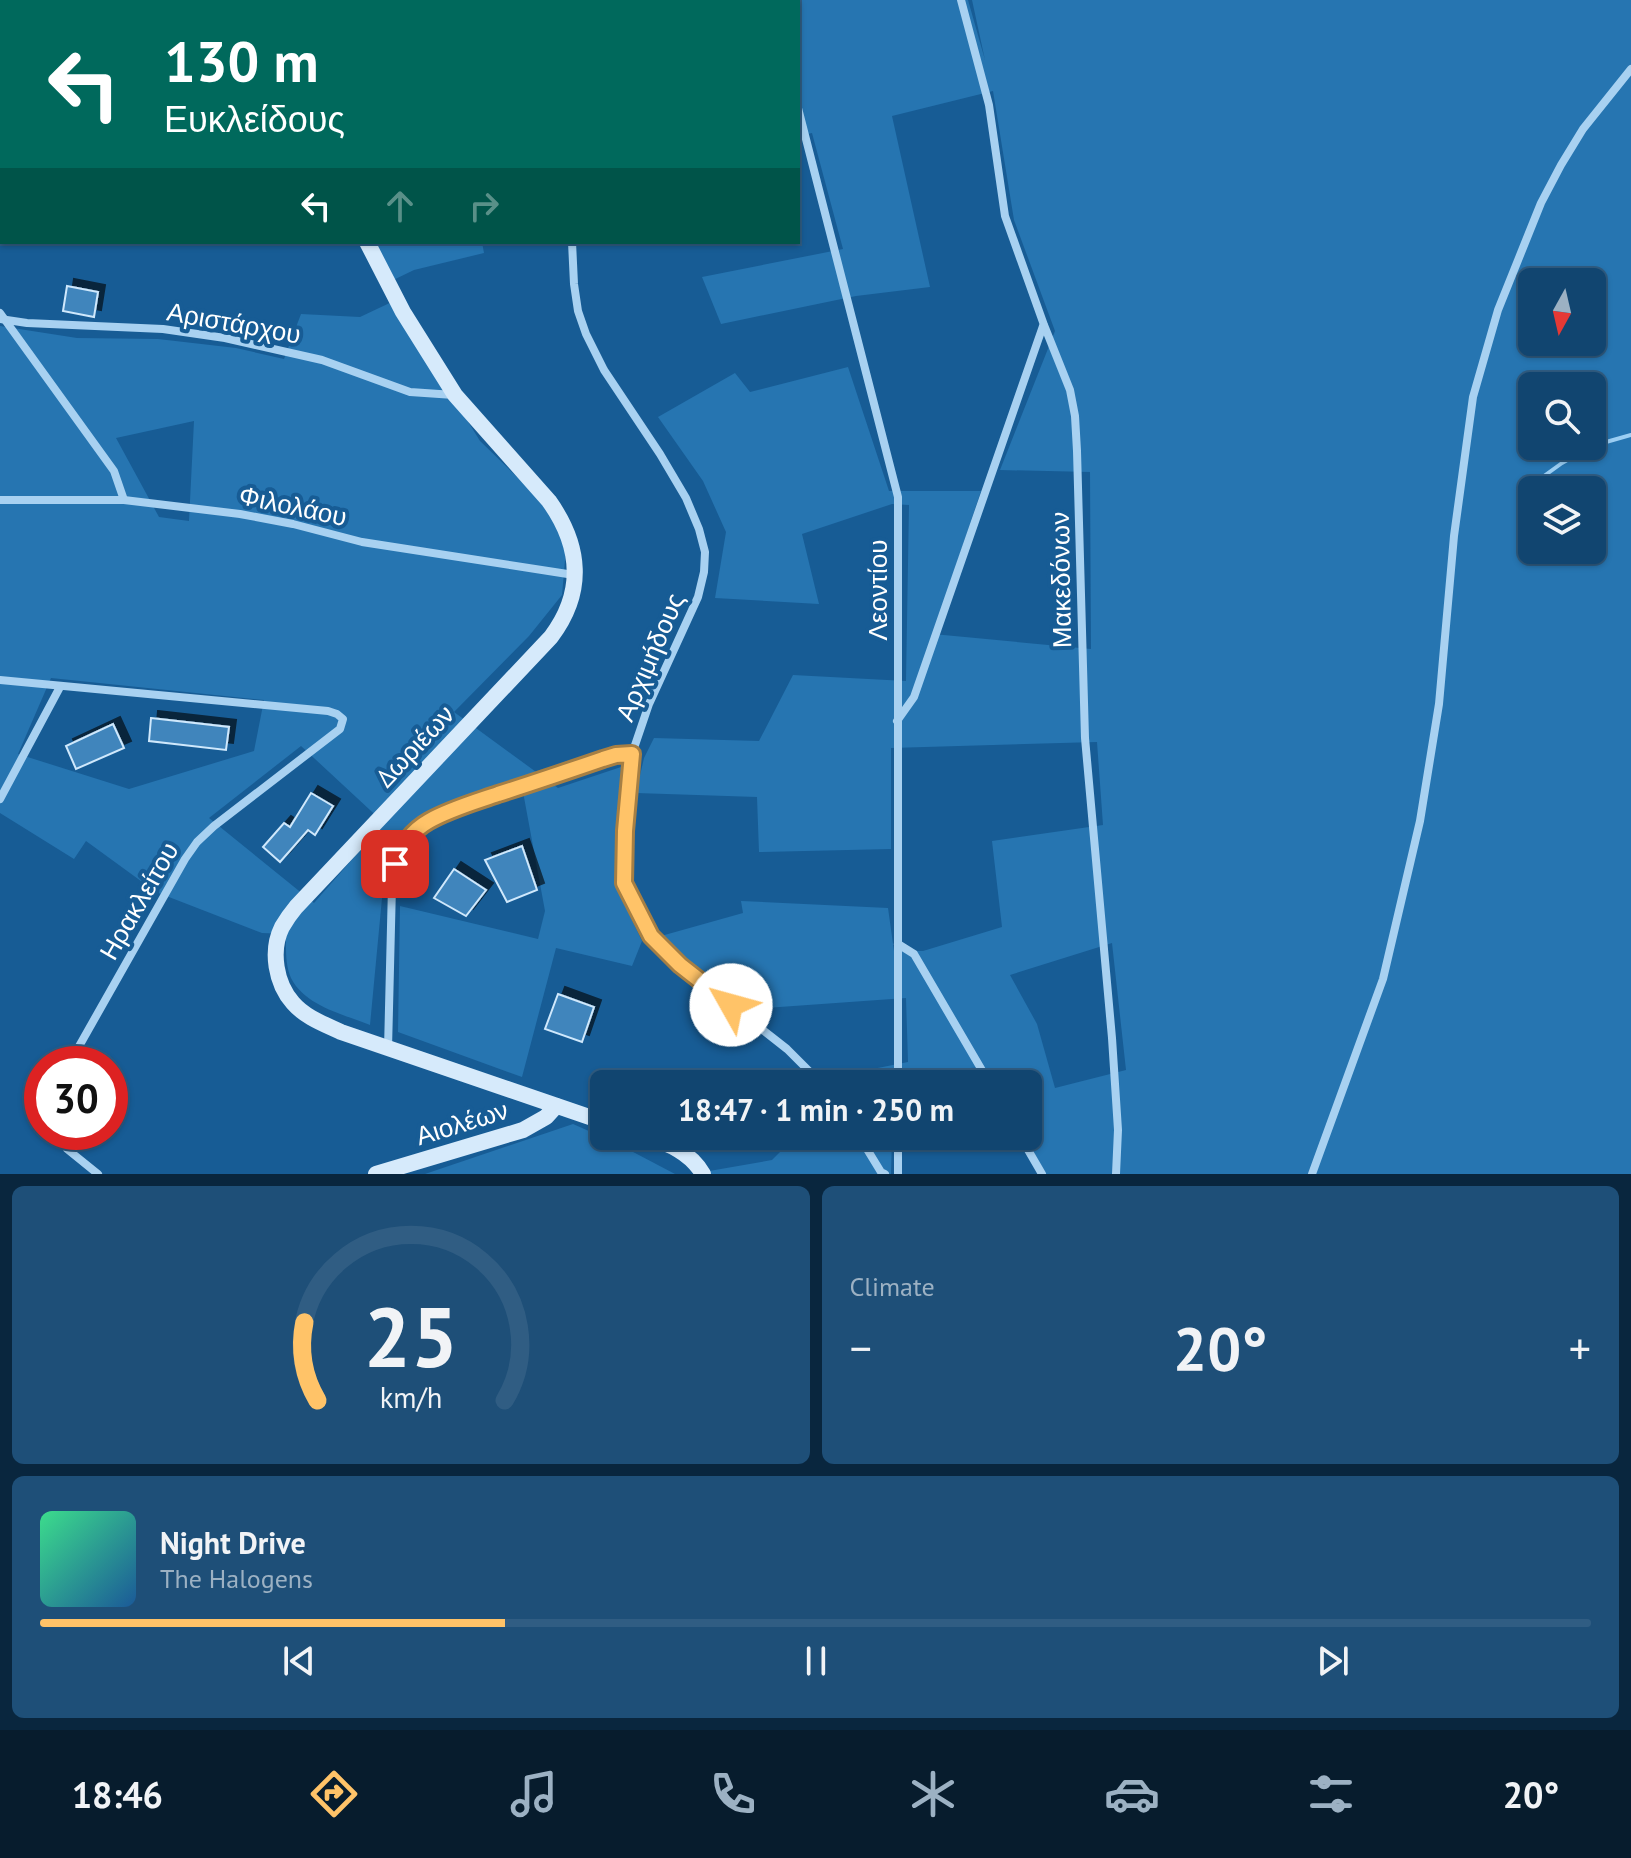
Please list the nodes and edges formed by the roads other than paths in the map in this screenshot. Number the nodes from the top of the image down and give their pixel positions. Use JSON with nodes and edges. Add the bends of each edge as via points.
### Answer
{"nodes":[{"id":1,"x":961,"y":0,"type":"edge"},
{"id":2,"x":1631,"y":69,"type":"edge"},
{"id":3,"x":800,"y":116,"type":"edge"},
{"id":4,"x":368,"y":244,"type":"edge"},
{"id":5,"x":572,"y":244,"type":"edge"},
{"id":6,"x":2,"y":317,"type":"edge"},
{"id":7,"x":1044,"y":325,"type":"junction"},
{"id":8,"x":455,"y":395,"type":"junction"},
{"id":9,"x":0,"y":500,"type":"edge"},
{"id":10,"x":124,"y":500,"type":"junction"},
{"id":11,"x":575,"y":575,"type":"junction"},
{"id":12,"x":0,"y":680,"type":"edge"},
{"id":13,"x":60,"y":687,"type":"junction"},
{"id":14,"x":897,"y":721,"type":"junction"},
{"id":15,"x":632,"y":754,"type":"junction"},
{"id":16,"x":0,"y":799,"type":"edge"},
{"id":17,"x":898,"y":944,"type":"junction"},
{"id":18,"x":79,"y":1046,"type":"edge"},
{"id":19,"x":388,"y":1049,"type":"junction"},
{"id":20,"x":808,"y":1070,"type":"edge"},
{"id":21,"x":898,"y":1070,"type":"edge"},
{"id":22,"x":982,"y":1070,"type":"edge"},
{"id":23,"x":556,"y":1106,"type":"junction"},
{"id":24,"x":590,"y":1117,"type":"edge"},
{"id":25,"x":68,"y":1150,"type":"edge"},
{"id":26,"x":678,"y":1150,"type":"edge"},
{"id":27,"x":868,"y":1150,"type":"edge"},
{"id":28,"x":898,"y":1150,"type":"edge"},
{"id":29,"x":1028,"y":1150,"type":"edge"},
{"id":30,"x":98,"y":1174,"type":"edge"},
{"id":31,"x":376,"y":1174,"type":"edge"},
{"id":32,"x":703,"y":1174,"type":"edge"},
{"id":33,"x":885,"y":1174,"type":"edge"},
{"id":34,"x":898,"y":1174,"type":"edge"},
{"id":35,"x":1042,"y":1174,"type":"edge"},
{"id":36,"x":1116,"y":1174,"type":"edge"},
{"id":37,"x":1312,"y":1174,"type":"edge"}],
"edges":[{"from":1,"to":7,"type":"street","name":"Μακεδόνων","via":[[989,105],[1005,216]]},
{"from":2,"to":37,"type":"street","via":[[1561,165],[1498,310],[1473,397],[1439,704],[1420,821],[1383,979]]},
{"from":3,"to":14,"type":"street","name":"Λεοντίου","via":[[898,497]]},
{"from":4,"to":8,"type":"street","name":"Δωριέων"},
{"from":5,"to":15,"type":"street","name":"Αρχιμήδους","via":[[578,311],[586,334],[686,498],[705,552],[698,597]]},
{"from":6,"to":8,"type":"street","name":"Αριστάρχου","via":[[204,335],[322,360],[410,392]]},
{"from":6,"to":10,"type":"street","via":[[114,471]]},
{"from":7,"to":14,"type":"street","via":[[914,697]]},
{"from":7,"to":36,"type":"street","name":"Μακεδόνων","via":[[1075,416],[1085,738],[1112,1038]]},
{"from":8,"to":11,"type":"street","name":"Δωριέων","via":[[559,515],[572,544]]},
{"from":9,"to":10,"type":"street","name":"Φιλολάου"},
{"from":10,"to":11,"type":"street","name":"Φιλολάου","via":[[240,514],[362,542]]},
{"from":11,"to":19,"type":"street","name":"Δωριέων","via":[[568,608],[551,637],[282,927],[277,971],[292,1002],[325,1025]]},
{"from":12,"to":13,"type":"street"},
{"from":13,"to":16,"type":"street"},
{"from":13,"to":18,"type":"street","name":"Ηρακλείτου","via":[[328,711],[343,719],[340,729],[197,842]]},
{"from":14,"to":17,"type":"street","name":"Λεοντίου"},
{"from":15,"to":19,"type":"street","via":[[466,805],[429,821],[407,841],[397,855],[392,886]]},
{"from":15,"to":20,"type":"street","name":"Αρχιμήδους","via":[[624,883],[651,936]]},
{"from":17,"to":21,"type":"street","name":"Λεοντίου"},
{"from":17,"to":22,"type":"street","via":[[914,954]]},
{"from":19,"to":23,"type":"street","name":"Δωριέων"},
{"from":23,"to":24,"type":"street","name":"Δωριέων"},
{"from":23,"to":31,"type":"street","name":"Αιολέων","via":[[523,1130]]},
{"from":25,"to":30,"type":"street"},
{"from":26,"to":32,"type":"street"},
{"from":27,"to":33,"type":"street"},
{"from":28,"to":34,"type":"street"},
{"from":29,"to":35,"type":"street"}]}
